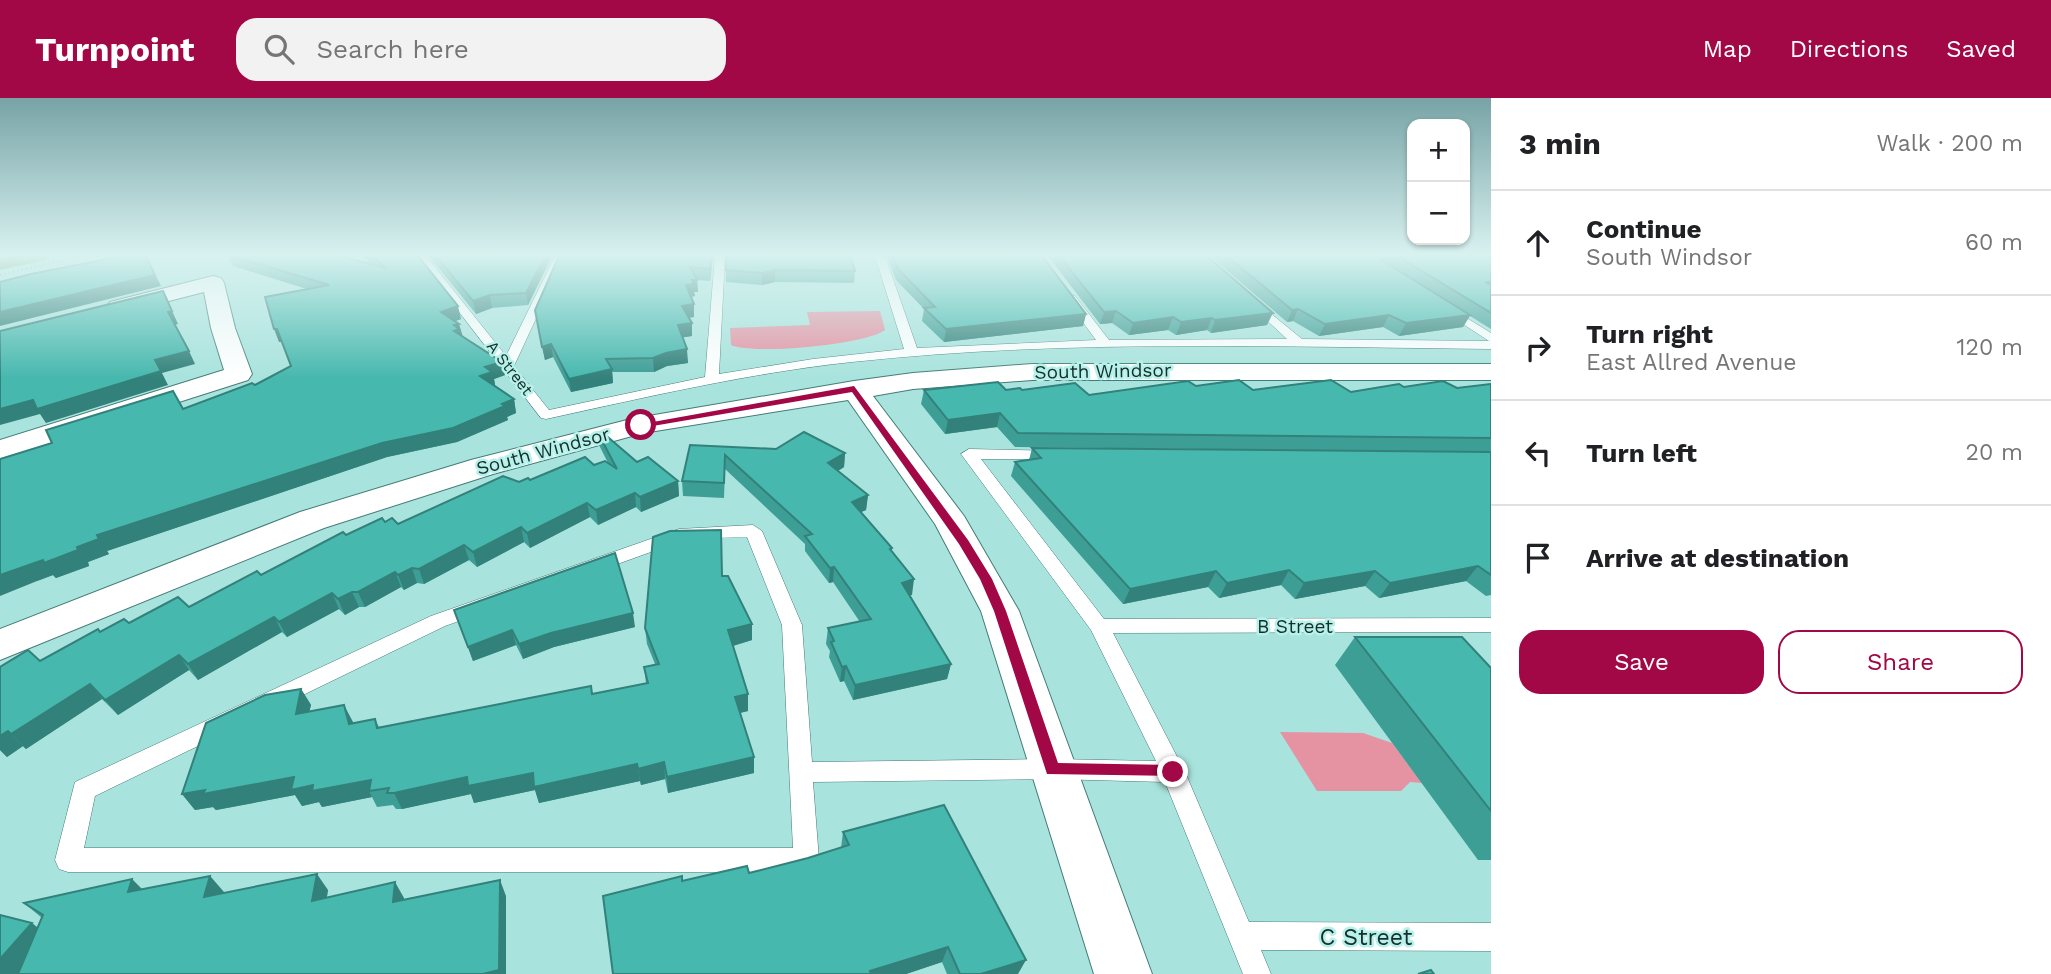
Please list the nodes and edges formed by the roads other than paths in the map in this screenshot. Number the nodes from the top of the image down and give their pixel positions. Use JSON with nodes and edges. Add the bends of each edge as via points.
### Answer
{"nodes":[{"id":1,"x":158,"y":297,"type":"edge"},
{"id":2,"x":217,"y":297,"type":"edge"},
{"id":3,"x":453,"y":297,"type":"edge"},
{"id":4,"x":541,"y":297,"type":"edge"},
{"id":5,"x":717,"y":297,"type":"edge"},
{"id":6,"x":894,"y":297,"type":"edge"},
{"id":7,"x":1071,"y":297,"type":"edge"},
{"id":8,"x":1247,"y":297,"type":"edge"},
{"id":9,"x":1433,"y":300,"type":"edge"},
{"id":10,"x":93,"y":313,"type":"edge"},
{"id":11,"x":1491,"y":338,"type":"edge"},
{"id":12,"x":1104,"y":342,"type":"junction"},
{"id":13,"x":1300,"y":344,"type":"junction"},
{"id":14,"x":1491,"y":345,"type":"edge"},
{"id":15,"x":912,"y":352,"type":"junction"},
{"id":16,"x":508,"y":366,"type":"junction"},
{"id":17,"x":1491,"y":372,"type":"edge"},
{"id":18,"x":712,"y":380,"type":"junction"},
{"id":19,"x":854,"y":389,"type":"junction"},
{"id":20,"x":0,"y":450,"type":"edge"},
{"id":21,"x":1065,"y":454,"type":"edge"},
{"id":22,"x":1491,"y":625,"type":"edge"},
{"id":23,"x":1099,"y":626,"type":"junction"},
{"id":24,"x":0,"y":645,"type":"edge"},
{"id":25,"x":1053,"y":769,"type":"junction"},
{"id":26,"x":799,"y":772,"type":"junction"},
{"id":27,"x":1173,"y":772,"type":"junction"},
{"id":28,"x":1240,"y":936,"type":"junction"},
{"id":29,"x":1491,"y":937,"type":"edge"},
{"id":30,"x":1123,"y":974,"type":"edge"},
{"id":31,"x":1257,"y":974,"type":"edge"}],
"edges":[{"from":1,"to":10,"type":"street"},
{"from":2,"to":20,"type":"street","via":[[239,374]]},
{"from":3,"to":16,"type":"lane","name":"A Street"},
{"from":4,"to":16,"type":"lane"},
{"from":5,"to":18,"type":"lane"},
{"from":6,"to":15,"type":"lane"},
{"from":7,"to":12,"type":"lane"},
{"from":8,"to":13,"type":"lane"},
{"from":9,"to":11,"type":"lane"},
{"from":12,"to":13,"type":"lane"},
{"from":12,"to":15,"type":"lane"},
{"from":13,"to":14,"type":"lane"},
{"from":15,"to":18,"type":"lane"},
{"from":16,"to":18,"type":"lane","name":"A Street","via":[[546,415]]},
{"from":17,"to":19,"type":"street","name":"South Windsor","via":[[1032,372]]},
{"from":19,"to":24,"type":"street","name":"South Windsor","via":[[641,425],[482,467],[312,520]]},
{"from":19,"to":25,"type":"street","via":[[986,579]]},
{"from":21,"to":23,"type":"lane","via":[[969,454]]},
{"from":22,"to":23,"type":"lane","name":"B Street"},
{"from":23,"to":27,"type":"lane"},
{"from":25,"to":26,"type":"lane"},
{"from":25,"to":27,"type":"lane"},
{"from":25,"to":30,"type":"street"},
{"from":26,"to":26,"type":"lane","via":[[806,860],[68,860],[84,790],[438,621],[685,533],[753,531],[792,625]]},
{"from":27,"to":28,"type":"lane"},
{"from":28,"to":29,"type":"lane","name":"C Street"},
{"from":28,"to":31,"type":"lane"}]}
